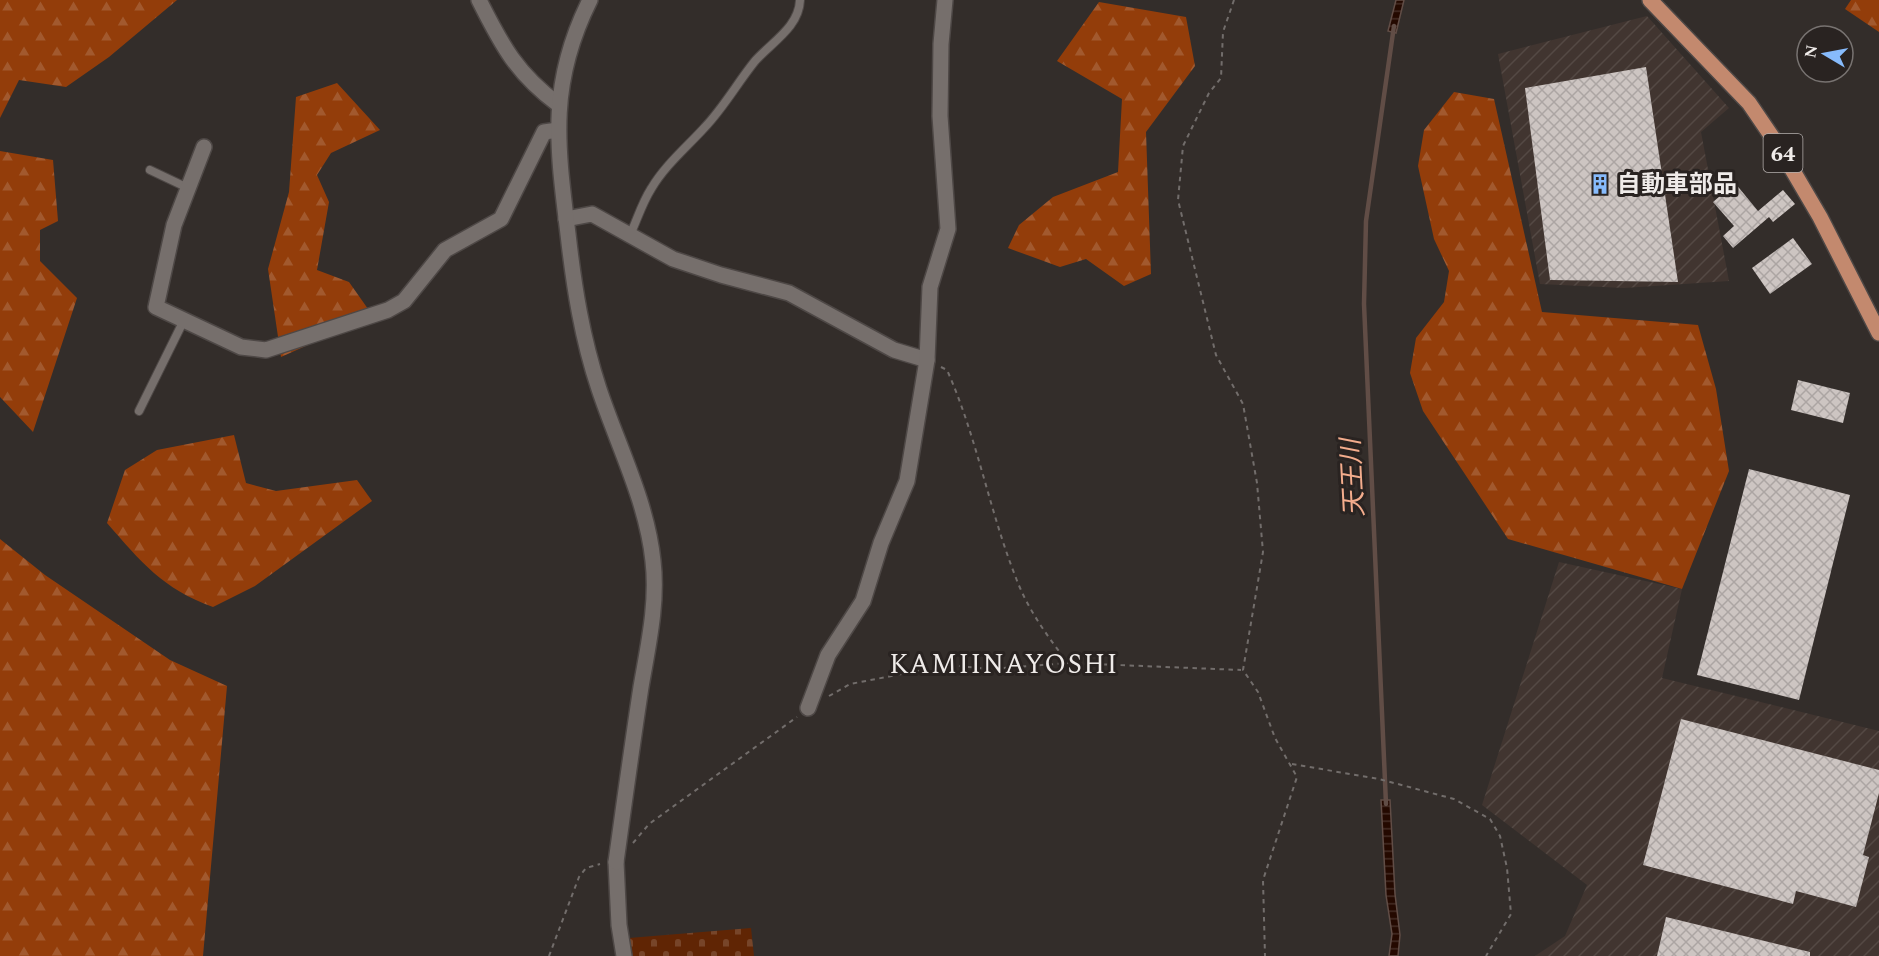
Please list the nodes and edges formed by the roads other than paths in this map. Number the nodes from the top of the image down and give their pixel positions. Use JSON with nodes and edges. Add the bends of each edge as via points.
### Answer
{"nodes":[{"id":1,"x":479,"y":0,"type":"edge"},
{"id":2,"x":590,"y":0,"type":"edge"},
{"id":3,"x":800,"y":0,"type":"edge"},
{"id":4,"x":945,"y":0,"type":"edge"},
{"id":5,"x":1650,"y":0,"type":"edge"},
{"id":6,"x":559,"y":105,"type":"junction"},
{"id":7,"x":558,"y":130,"type":"junction"},
{"id":8,"x":204,"y":147,"type":"dead end"},
{"id":9,"x":150,"y":170,"type":"dead end"},
{"id":10,"x":188,"y":188,"type":"junction"},
{"id":11,"x":566,"y":219,"type":"junction"},
{"id":12,"x":630,"y":235,"type":"junction"},
{"id":13,"x":184,"y":320,"type":"junction"},
{"id":14,"x":1879,"y":333,"type":"edge"},
{"id":15,"x":927,"y":360,"type":"junction"},
{"id":16,"x":139,"y":411,"type":"dead end"},
{"id":17,"x":808,"y":708,"type":"road end"},
{"id":18,"x":624,"y":956,"type":"edge"}],
"edges":[{"from":1,"to":6,"type":"street","via":[[504,50],[536,87]]},
{"from":2,"to":6,"type":"street","via":[[572,44]]},
{"from":3,"to":12,"type":"lane","via":[[789,28],[767,48],[707,126],[651,189]]},
{"from":4,"to":15,"type":"street","via":[[940,44],[940,116],[948,229],[930,287]]},
{"from":5,"to":14,"type":"main road","number":"64","via":[[1749,103],[1820,217]]},
{"from":6,"to":7,"type":"street"},
{"from":7,"to":11,"type":"street"},
{"from":7,"to":13,"type":"street","via":[[544,132],[501,219],[445,250],[404,301],[388,310],[266,350],[241,347]]},
{"from":8,"to":10,"type":"street"},
{"from":9,"to":10,"type":"lane"},
{"from":10,"to":13,"type":"street","via":[[174,225],[156,307]]},
{"from":11,"to":12,"type":"street","via":[[592,214]]},
{"from":11,"to":18,"type":"street","via":[[582,332],[642,508],[654,564],[653,612],[616,862]]},
{"from":12,"to":15,"type":"street","via":[[673,259],[789,293],[894,350]]},
{"from":13,"to":16,"type":"lane"},
{"from":15,"to":17,"type":"street","via":[[907,481],[881,543],[863,601],[828,655]]}]}
